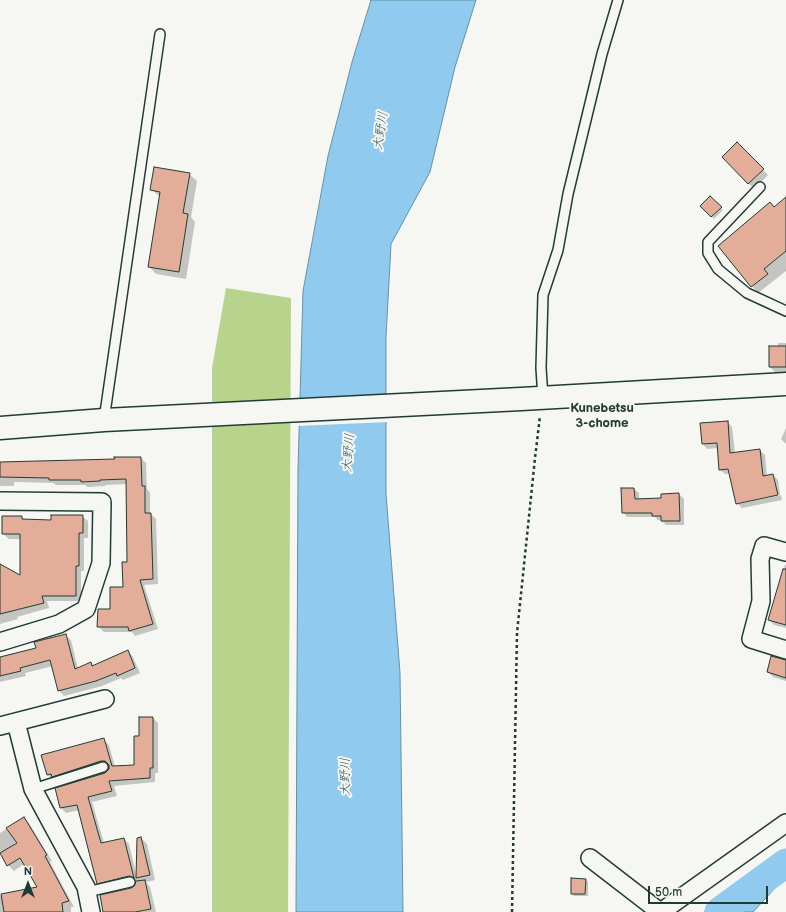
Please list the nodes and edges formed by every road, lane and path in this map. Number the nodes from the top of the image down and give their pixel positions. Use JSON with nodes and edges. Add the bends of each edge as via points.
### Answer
{"nodes":[{"id":1,"x":618,"y":0,"type":"edge"},
{"id":2,"x":160,"y":34,"type":"dead end"},
{"id":3,"x":760,"y":187,"type":"dead end"},
{"id":4,"x":786,"y":311,"type":"edge"},
{"id":5,"x":786,"y":384,"type":"edge"},
{"id":6,"x":543,"y":398,"type":"junction"},
{"id":7,"x":104,"y":420,"type":"junction"},
{"id":8,"x":0,"y":428,"type":"edge"},
{"id":9,"x":0,"y":501,"type":"edge"},
{"id":10,"x":786,"y":552,"type":"edge"},
{"id":11,"x":0,"y":642,"type":"edge"},
{"id":12,"x":786,"y":650,"type":"edge"},
{"id":13,"x":105,"y":699,"type":"dead end"},
{"id":14,"x":16,"y":722,"type":"junction"},
{"id":15,"x":0,"y":726,"type":"edge"},
{"id":16,"x":104,"y":767,"type":"dead end"},
{"id":17,"x":33,"y":789,"type":"junction"},
{"id":18,"x":786,"y":823,"type":"edge"},
{"id":19,"x":590,"y":858,"type":"dead end"},
{"id":20,"x":130,"y":882,"type":"dead end"},
{"id":21,"x":88,"y":892,"type":"junction"},
{"id":22,"x":91,"y":912,"type":"edge"},
{"id":23,"x":512,"y":912,"type":"edge"},
{"id":24,"x":660,"y":912,"type":"edge"}],
"edges":[{"from":1,"to":6,"type":"lane","via":[[602,54],[568,194],[558,250],[543,295]]},
{"from":2,"to":7,"type":"lane"},
{"from":3,"to":4,"type":"lane","via":[[708,242],[708,253],[718,269],[747,293]]},
{"from":5,"to":6,"type":"street"},
{"from":6,"to":7,"type":"street"},
{"from":6,"to":23,"type":"path","via":[[517,633]]},
{"from":7,"to":8,"type":"street"},
{"from":9,"to":11,"type":"street","via":[[102,502],[101,563],[86,609],[59,624]]},
{"from":10,"to":12,"type":"street","via":[[764,546],[760,559],[761,600],[751,639]]},
{"from":13,"to":14,"type":"street"},
{"from":14,"to":15,"type":"street"},
{"from":14,"to":17,"type":"street"},
{"from":16,"to":17,"type":"lane"},
{"from":17,"to":21,"type":"street"},
{"from":18,"to":24,"type":"street"},
{"from":19,"to":24,"type":"street"},
{"from":20,"to":21,"type":"lane"},
{"from":21,"to":22,"type":"street"}]}
